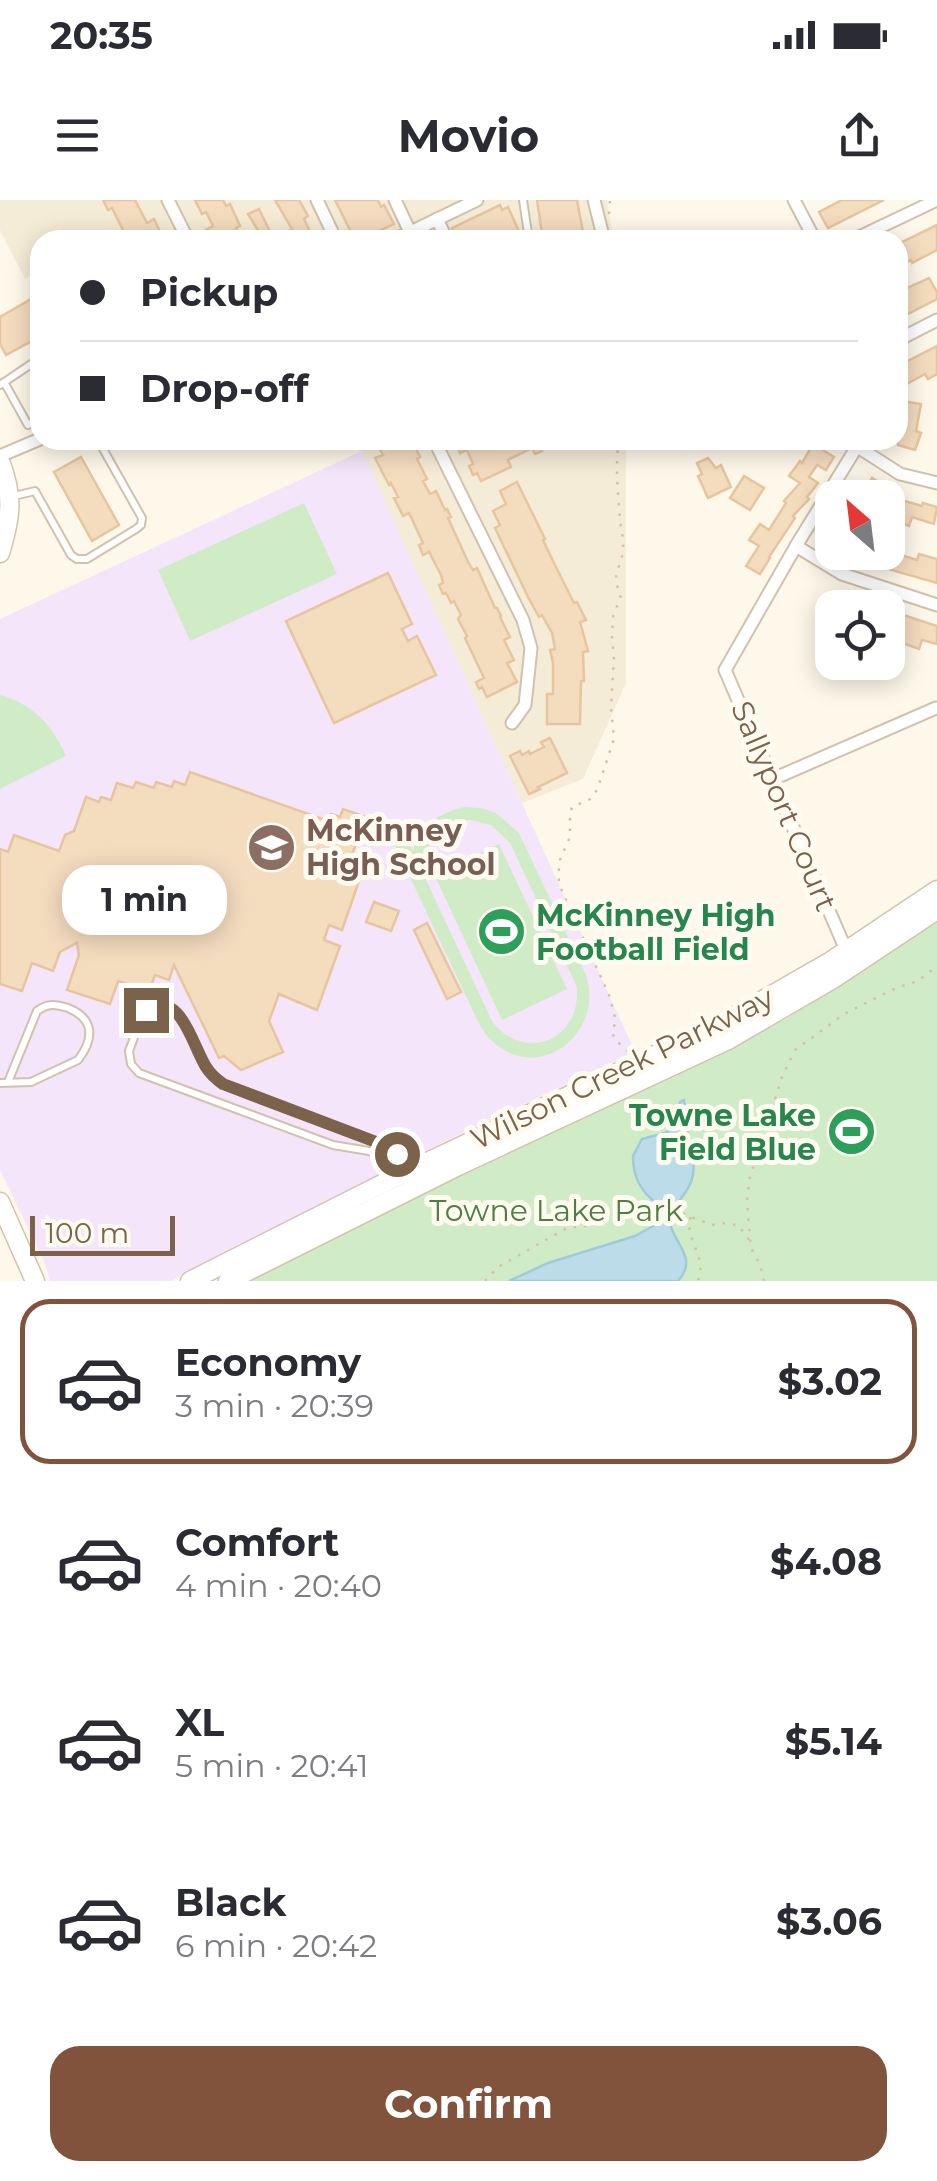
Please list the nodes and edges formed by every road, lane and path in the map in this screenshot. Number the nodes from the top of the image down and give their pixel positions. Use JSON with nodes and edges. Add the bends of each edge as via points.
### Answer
{"nodes":[{"id":1,"x":168,"y":200,"type":"edge"},
{"id":2,"x":317,"y":200,"type":"edge"},
{"id":3,"x":395,"y":200,"type":"edge"},
{"id":4,"x":476,"y":200,"type":"edge"},
{"id":5,"x":523,"y":200,"type":"edge"},
{"id":6,"x":594,"y":200,"type":"edge"},
{"id":7,"x":610,"y":200,"type":"edge"},
{"id":8,"x":794,"y":200,"type":"edge"},
{"id":9,"x":937,"y":200,"type":"edge"},
{"id":10,"x":608,"y":216,"type":"dead end"},
{"id":11,"x":437,"y":219,"type":"junction"},
{"id":12,"x":183,"y":230,"type":"edge"},
{"id":13,"x":331,"y":230,"type":"edge"},
{"id":14,"x":409,"y":230,"type":"edge"},
{"id":15,"x":414,"y":230,"type":"edge"},
{"id":16,"x":442,"y":230,"type":"edge"},
{"id":17,"x":528,"y":230,"type":"edge"},
{"id":18,"x":602,"y":230,"type":"edge"},
{"id":19,"x":810,"y":230,"type":"edge"},
{"id":20,"x":873,"y":230,"type":"edge"},
{"id":21,"x":937,"y":320,"type":"edge"},
{"id":22,"x":908,"y":335,"type":"edge"},
{"id":23,"x":30,"y":365,"type":"edge"},
{"id":24,"x":2,"y":383,"type":"edge"},
{"id":25,"x":30,"y":424,"type":"edge"},
{"id":26,"x":30,"y":444,"type":"edge"},
{"id":27,"x":104,"y":450,"type":"edge"},
{"id":28,"x":441,"y":450,"type":"edge"},
{"id":29,"x":618,"y":450,"type":"edge"},
{"id":30,"x":857,"y":450,"type":"edge"},
{"id":31,"x":870,"y":450,"type":"edge"},
{"id":32,"x":0,"y":458,"type":"edge"},
{"id":33,"x":937,"y":483,"type":"edge"},
{"id":34,"x":10,"y":497,"type":"junction"},
{"id":35,"x":796,"y":546,"type":"junction"},
{"id":36,"x":0,"y":553,"type":"edge"},
{"id":37,"x":937,"y":604,"type":"edge"},
{"id":38,"x":936,"y":708,"type":"edge"},
{"id":39,"x":512,"y":724,"type":"dead end"},
{"id":40,"x":773,"y":780,"type":"junction"},
{"id":41,"x":937,"y":890,"type":"edge"},
{"id":42,"x":937,"y":910,"type":"edge"},
{"id":43,"x":877,"y":941,"type":"junction"},
{"id":44,"x":843,"y":943,"type":"dead end"},
{"id":45,"x":937,"y":966,"type":"edge"},
{"id":46,"x":627,"y":1057,"type":"dead end"},
{"id":47,"x":4,"y":1082,"type":"edge"},
{"id":48,"x":404,"y":1173,"type":"junction"},
{"id":49,"x":0,"y":1202,"type":"edge"},
{"id":50,"x":748,"y":1211,"type":"junction"},
{"id":51,"x":691,"y":1216,"type":"junction"},
{"id":52,"x":738,"y":1226,"type":"junction"},
{"id":53,"x":751,"y":1242,"type":"junction"},
{"id":54,"x":219,"y":1276,"type":"edge"},
{"id":55,"x":36,"y":1281,"type":"edge"},
{"id":56,"x":190,"y":1281,"type":"edge"},
{"id":57,"x":484,"y":1281,"type":"edge"},
{"id":58,"x":698,"y":1281,"type":"edge"},
{"id":59,"x":764,"y":1281,"type":"edge"}],
"edges":[{"from":1,"to":12,"type":"street"},
{"from":2,"to":13,"type":"street"},
{"from":3,"to":14,"type":"street"},
{"from":4,"to":11,"type":"street"},
{"from":5,"to":17,"type":"lane"},
{"from":6,"to":18,"type":"street"},
{"from":7,"to":10,"type":"path"},
{"from":8,"to":19,"type":"street"},
{"from":9,"to":20,"type":"street"},
{"from":11,"to":15,"type":"street"},
{"from":11,"to":16,"type":"street"},
{"from":21,"to":22,"type":"street"},
{"from":23,"to":24,"type":"lane"},
{"from":24,"to":25,"type":"lane"},
{"from":26,"to":32,"type":"street"},
{"from":27,"to":34,"type":"lane","via":[[141,525],[86,558],[71,555],[35,491]]},
{"from":28,"to":39,"type":"street","via":[[531,648],[525,705]]},
{"from":29,"to":46,"type":"path","via":[[624,548],[615,573],[621,594],[612,628],[614,740],[598,790],[572,807],[558,877],[610,995],[612,1032]]},
{"from":30,"to":35,"type":"street"},
{"from":31,"to":33,"type":"street","via":[[900,474]]},
{"from":32,"to":34,"type":"main road"},
{"from":34,"to":36,"type":"main road"},
{"from":35,"to":37,"type":"street","via":[[842,574]]},
{"from":35,"to":40,"type":"street","name":"Sallyport Court","via":[[725,670]]},
{"from":38,"to":40,"type":"street"},
{"from":40,"to":44,"type":"street","name":"Sallyport Court"},
{"from":41,"to":43,"type":"main road","name":"Wilson Creek Parkway"},
{"from":42,"to":43,"type":"main road","name":"Wilson Creek Parkway"},
{"from":43,"to":48,"type":"main road","name":"Wilson Creek Parkway","via":[[709,1030]]},
{"from":43,"to":54,"type":"main road","name":"Wilson Creek Parkway","via":[[819,988],[728,1040]]},
{"from":45,"to":50,"type":"path","via":[[844,1014],[795,1050],[757,1153]]},
{"from":47,"to":47,"type":"lane","via":[[40,1008],[56,1004],[88,1024],[78,1060],[31,1082]]},
{"from":48,"to":48,"type":"lane","via":[[389,1147],[220,1082],[172,1008],[154,1005],[143,1013],[128,1054],[139,1073],[334,1145],[369,1151]]},
{"from":48,"to":54,"type":"main road","name":"Wilson Creek Parkway"},
{"from":49,"to":55,"type":"main road"},
{"from":50,"to":52,"type":"path"},
{"from":50,"to":53,"type":"path"},
{"from":51,"to":52,"type":"path","via":[[712,1226]]},
{"from":51,"to":57,"type":"path","via":[[620,1208],[596,1225],[567,1228]]},
{"from":51,"to":58,"type":"path","via":[[688,1230],[702,1266]]},
{"from":52,"to":53,"type":"path"},
{"from":53,"to":59,"type":"path"},
{"from":54,"to":56,"type":"main road","name":"Wilson Creek Parkway"}]}
